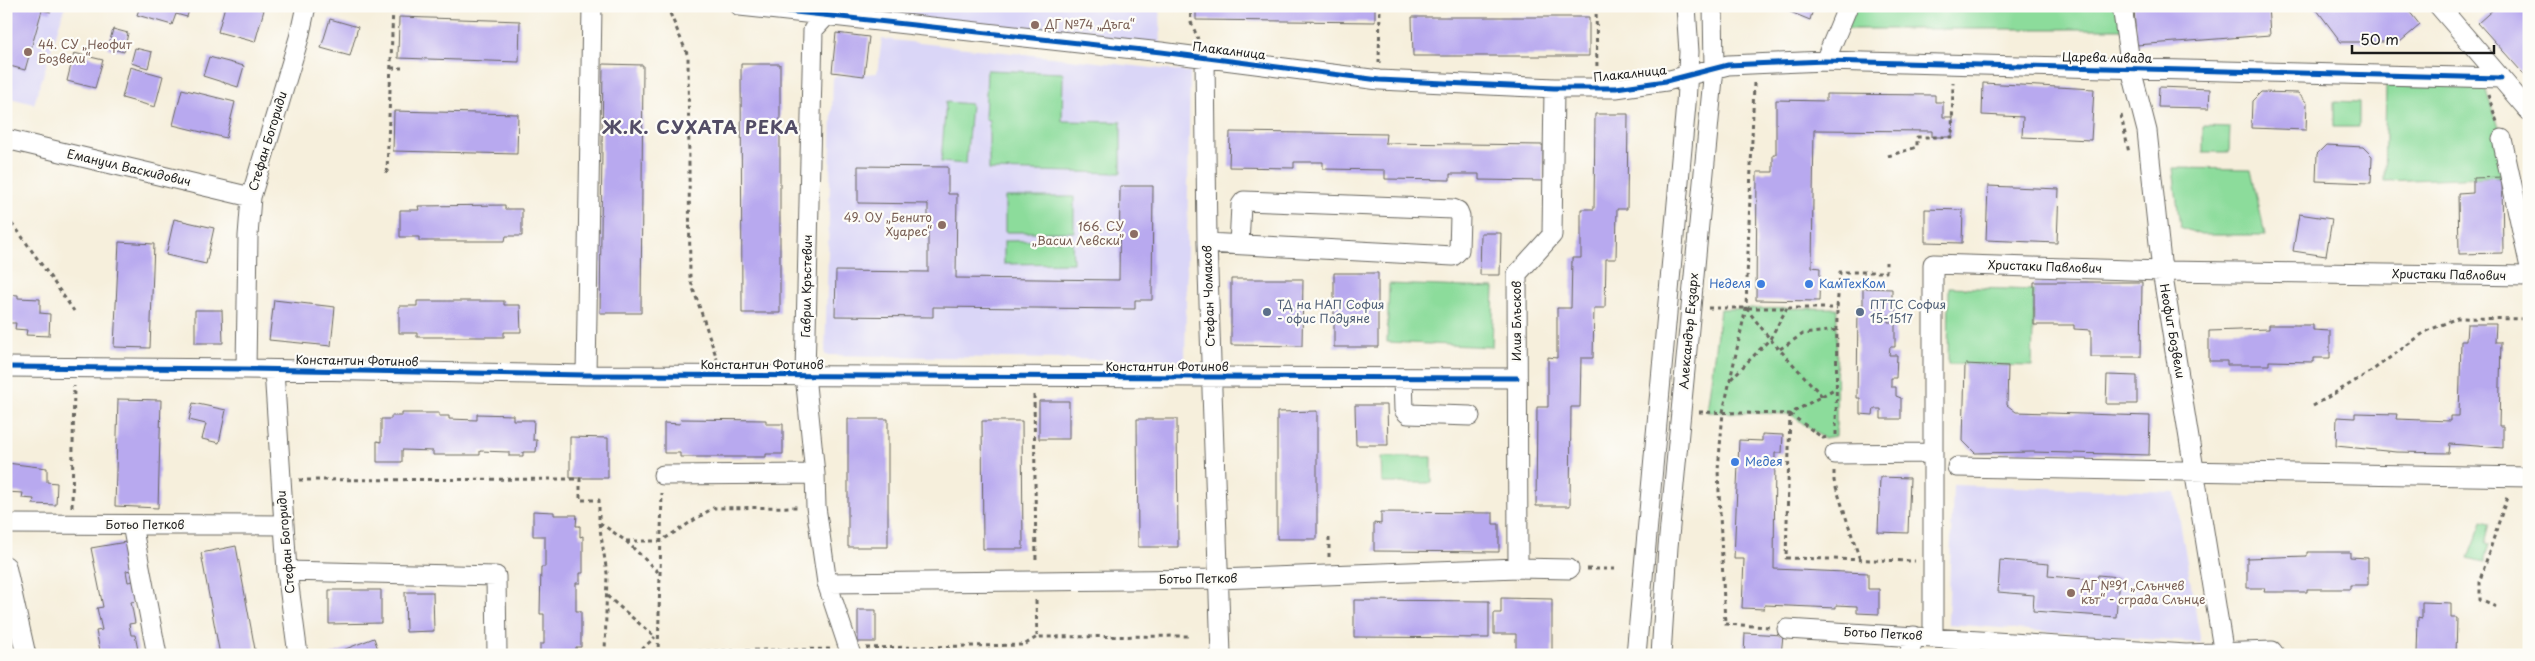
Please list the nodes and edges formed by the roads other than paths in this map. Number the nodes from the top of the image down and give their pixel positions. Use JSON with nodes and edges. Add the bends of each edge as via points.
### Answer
{"nodes":[{"id":1,"x":306,"y":6,"type":"edge"},
{"id":2,"x":592,"y":6,"type":"edge"},
{"id":3,"x":740,"y":6,"type":"edge"},
{"id":4,"x":1686,"y":6,"type":"edge"},
{"id":5,"x":1713,"y":6,"type":"edge"},
{"id":6,"x":1848,"y":6,"type":"edge"},
{"id":7,"x":2122,"y":6,"type":"edge"},
{"id":8,"x":2439,"y":6,"type":"edge"},
{"id":9,"x":827,"y":11,"type":"edge"},
{"id":10,"x":1206,"y":58,"type":"junction"},
{"id":11,"x":1825,"y":61,"type":"junction"},
{"id":12,"x":1714,"y":68,"type":"junction"},
{"id":13,"x":2131,"y":69,"type":"junction"},
{"id":14,"x":1688,"y":76,"type":"junction"},
{"id":15,"x":2501,"y":78,"type":"junction"},
{"id":16,"x":1554,"y":88,"type":"junction"},
{"id":17,"x":2529,"y":112,"type":"edge"},
{"id":18,"x":2502,"y":139,"type":"road end"},
{"id":19,"x":6,"y":140,"type":"edge"},
{"id":20,"x":251,"y":197,"type":"junction"},
{"id":21,"x":1208,"y":243,"type":"junction"},
{"id":22,"x":1239,"y":245,"type":"junction"},
{"id":23,"x":2529,"y":264,"type":"edge"},
{"id":24,"x":2162,"y":271,"type":"junction"},
{"id":25,"x":2529,"y":276,"type":"edge"},
{"id":26,"x":6,"y":367,"type":"edge"},
{"id":27,"x":246,"y":369,"type":"junction"},
{"id":28,"x":274,"y":370,"type":"junction"},
{"id":29,"x":586,"y":375,"type":"junction"},
{"id":30,"x":805,"y":375,"type":"junction"},
{"id":31,"x":1212,"y":377,"type":"junction"},
{"id":32,"x":1403,"y":378,"type":"junction"},
{"id":33,"x":1517,"y":378,"type":"junction"},
{"id":34,"x":1470,"y":416,"type":"dead end"},
{"id":35,"x":1836,"y":445,"type":"road end"},
{"id":36,"x":1933,"y":453,"type":"junction"},
{"id":37,"x":1956,"y":467,"type":"dead end"},
{"id":38,"x":2195,"y":471,"type":"junction"},
{"id":39,"x":663,"y":474,"type":"road end"},
{"id":40,"x":815,"y":474,"type":"junction"},
{"id":41,"x":2521,"y":477,"type":"edge"},
{"id":42,"x":6,"y":524,"type":"edge"},
{"id":43,"x":132,"y":525,"type":"junction"},
{"id":44,"x":283,"y":525,"type":"junction"},
{"id":45,"x":6,"y":566,"type":"edge"},
{"id":46,"x":1518,"y":568,"type":"junction"},
{"id":47,"x":1569,"y":569,"type":"road end"},
{"id":48,"x":287,"y":571,"type":"junction"},
{"id":49,"x":1219,"y":579,"type":"junction"},
{"id":50,"x":826,"y":583,"type":"junction"},
{"id":51,"x":1787,"y":629,"type":"road end"},
{"id":52,"x":1914,"y":636,"type":"junction"},
{"id":53,"x":1933,"y":637,"type":"junction"},
{"id":54,"x":850,"y":652,"type":"edge"},
{"id":55,"x":2224,"y":654,"type":"edge"},
{"id":56,"x":26,"y":655,"type":"edge"},
{"id":57,"x":157,"y":655,"type":"edge"},
{"id":58,"x":298,"y":655,"type":"edge"},
{"id":59,"x":497,"y":655,"type":"edge"},
{"id":60,"x":1221,"y":655,"type":"edge"},
{"id":61,"x":1636,"y":655,"type":"edge"},
{"id":62,"x":1661,"y":655,"type":"edge"},
{"id":63,"x":1909,"y":655,"type":"edge"},
{"id":64,"x":2275,"y":655,"type":"edge"}],
"edges":[{"from":1,"to":20,"type":"street","name":"Стефан Богориди"},
{"from":2,"to":29,"type":"street"},
{"from":3,"to":9,"type":"street","name":"Плакалница"},
{"from":4,"to":14,"type":"street","name":"Александър Екзарх"},
{"from":5,"to":12,"type":"street","name":"Александър Екзарх"},
{"from":6,"to":11,"type":"street"},
{"from":7,"to":13,"type":"street","name":"Неофит Бозвели"},
{"from":8,"to":15,"type":"street"},
{"from":9,"to":10,"type":"street","name":"Плакалница"},
{"from":9,"to":30,"type":"street","name":"Гаврил Кръстевич","via":[[813,30]]},
{"from":10,"to":16,"type":"street","name":"Плакалница","via":[[1379,80]]},
{"from":10,"to":21,"type":"street","name":"Стефан Чомаков"},
{"from":11,"to":12,"type":"street","name":"Царева ливада"},
{"from":11,"to":13,"type":"street","name":"Царева ливада"},
{"from":12,"to":14,"type":"street","name":"Плакалница"},
{"from":12,"to":62,"type":"street","name":"Александър Екзарх","via":[[1669,537]]},
{"from":13,"to":15,"type":"street","name":"Царева ливада"},
{"from":13,"to":24,"type":"street","name":"Неофит Бозвели","via":[[2147,131]]},
{"from":14,"to":16,"type":"street","name":"Плакалница","via":[[1597,88]]},
{"from":14,"to":61,"type":"street","name":"Александър Екзарх"},
{"from":15,"to":17,"type":"street"},
{"from":16,"to":33,"type":"street","name":"Илия Блъсков","via":[[1552,236],[1517,274]]},
{"from":18,"to":23,"type":"street"},
{"from":19,"to":20,"type":"street","name":"Емануил Васкидович"},
{"from":20,"to":27,"type":"street","name":"Стефан Богориди"},
{"from":21,"to":22,"type":"street"},
{"from":21,"to":31,"type":"street","name":"Стефан Чомаков"},
{"from":22,"to":22,"type":"street","via":[[1453,256],[1459,250],[1460,216],[1453,209],[1244,201],[1241,205]]},
{"from":24,"to":25,"type":"street","name":"Христаки Павлович"},
{"from":24,"to":36,"type":"street","name":"Христаки Павлович","via":[[1933,264]]},
{"from":24,"to":38,"type":"street","name":"Неофит Бозвели"},
{"from":26,"to":27,"type":"street","name":"Константин Фотинов"},
{"from":27,"to":28,"type":"street","name":"Константин Фотинов"},
{"from":28,"to":29,"type":"street","name":"Константин Фотинов"},
{"from":28,"to":44,"type":"street","name":"Стефан Богориди"},
{"from":29,"to":30,"type":"street","name":"Константин Фотинов"},
{"from":30,"to":31,"type":"street","name":"Константин Фотинов"},
{"from":30,"to":40,"type":"street","name":"Гаврил Кръстевич"},
{"from":31,"to":32,"type":"street","name":"Константин Фотинов"},
{"from":31,"to":49,"type":"street","name":"Стефан Чомаков"},
{"from":32,"to":33,"type":"street","name":"Константин Фотинов"},
{"from":32,"to":34,"type":"street","via":[[1404,410],[1408,414]]},
{"from":33,"to":46,"type":"street","name":"Илия Блъсков"},
{"from":35,"to":36,"type":"street"},
{"from":36,"to":53,"type":"street","name":"Христаки Павлович"},
{"from":37,"to":38,"type":"street"},
{"from":38,"to":41,"type":"street"},
{"from":38,"to":55,"type":"street","name":"Неофит Бозвели"},
{"from":39,"to":40,"type":"street"},
{"from":40,"to":50,"type":"street","name":"Гаврил Кръстевич"},
{"from":42,"to":43,"type":"street","name":"Ботьо Петков"},
{"from":43,"to":44,"type":"street","name":"Ботьо Петков"},
{"from":43,"to":57,"type":"street"},
{"from":44,"to":48,"type":"street","name":"Стефан Богориди"},
{"from":45,"to":56,"type":"street"},
{"from":46,"to":47,"type":"street","name":"Ботьо Петков"},
{"from":46,"to":49,"type":"street","name":"Ботьо Петков"},
{"from":48,"to":58,"type":"street","name":"Стефан Богориди"},
{"from":48,"to":59,"type":"street","via":[[496,576]]},
{"from":49,"to":50,"type":"street","name":"Ботьо Петков"},
{"from":49,"to":60,"type":"street","name":"Стефан Чомаков"},
{"from":50,"to":54,"type":"street","name":"Гаврил Кръстевич"},
{"from":51,"to":52,"type":"street","name":"Ботьо Петков"},
{"from":52,"to":53,"type":"street","name":"Ботьо Петков"},
{"from":52,"to":63,"type":"street"},
{"from":53,"to":55,"type":"street","name":"Ботьо Петков"},
{"from":55,"to":64,"type":"street","name":"Ботьо Петков","via":[[2272,651]]}]}
